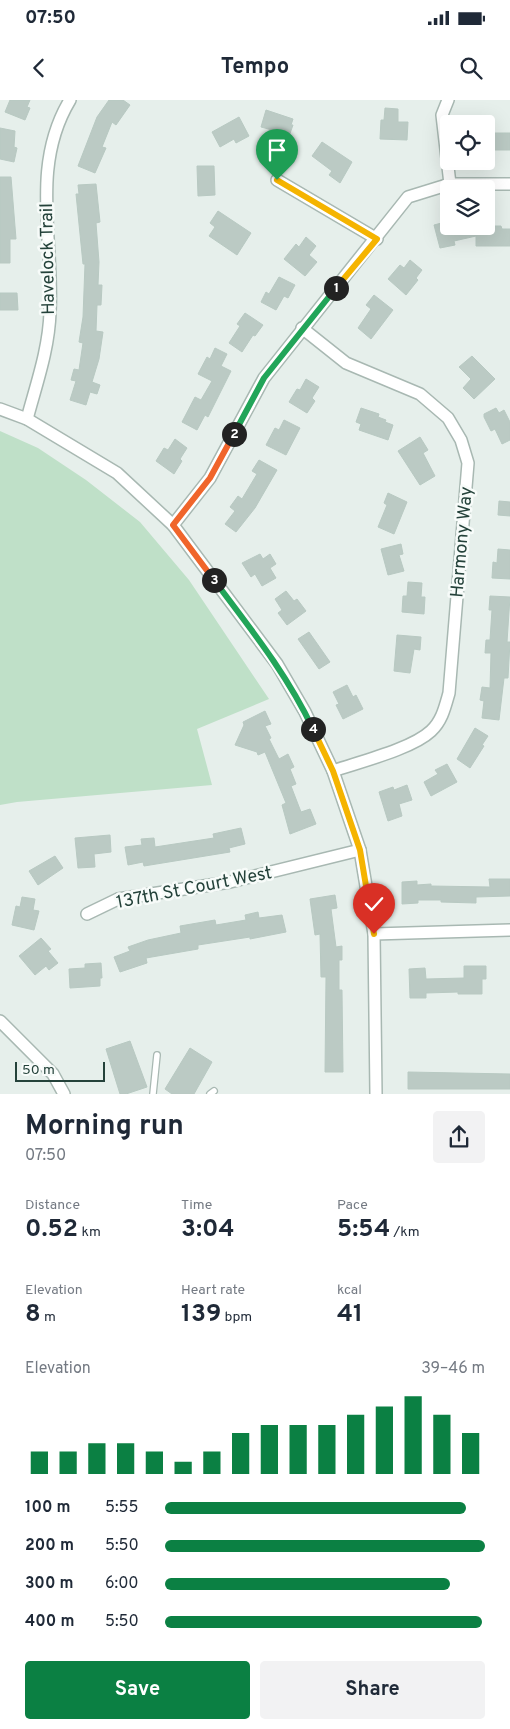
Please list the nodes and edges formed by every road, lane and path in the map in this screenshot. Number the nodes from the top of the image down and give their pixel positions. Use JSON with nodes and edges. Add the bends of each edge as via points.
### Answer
{"nodes":[{"id":1,"x":70,"y":100,"type":"edge"},
{"id":2,"x":448,"y":100,"type":"edge"},
{"id":3,"x":277,"y":180,"type":"dead end"},
{"id":4,"x":450,"y":180,"type":"edge"},
{"id":5,"x":495,"y":184,"type":"edge"},
{"id":6,"x":510,"y":184,"type":"edge"},
{"id":7,"x":440,"y":187,"type":"edge"},
{"id":8,"x":377,"y":239,"type":"junction"},
{"id":9,"x":302,"y":328,"type":"junction"},
{"id":10,"x":0,"y":409,"type":"edge"},
{"id":11,"x":26,"y":420,"type":"junction"},
{"id":12,"x":173,"y":525,"type":"junction"},
{"id":13,"x":333,"y":771,"type":"junction"},
{"id":14,"x":360,"y":850,"type":"junction"},
{"id":15,"x":87,"y":914,"type":"dead end"},
{"id":16,"x":510,"y":930,"type":"edge"},
{"id":17,"x":374,"y":934,"type":"junction"},
{"id":18,"x":0,"y":1021,"type":"edge"},
{"id":19,"x":157,"y":1055,"type":"dead end"},
{"id":20,"x":64,"y":1094,"type":"edge"},
{"id":21,"x":153,"y":1094,"type":"edge"},
{"id":22,"x":376,"y":1094,"type":"edge"}],
"edges":[{"from":1,"to":11,"type":"street","name":"Havelock Trail","via":[[49,150],[45,188],[52,275],[50,315],[43,360]]},
{"from":2,"to":4,"type":"street","via":[[442,115]]},
{"from":3,"to":8,"type":"street"},
{"from":5,"to":6,"type":"street"},
{"from":7,"to":8,"type":"street","via":[[408,197]]},
{"from":8,"to":9,"type":"street"},
{"from":9,"to":12,"type":"street","via":[[264,378],[210,478]]},
{"from":9,"to":13,"type":"street","name":"Harmony Way","via":[[346,363],[420,394],[448,418],[461,440],[468,463],[449,693],[442,716],[431,731],[415,742]]},
{"from":10,"to":11,"type":"street"},
{"from":11,"to":12,"type":"street","via":[[117,473]]},
{"from":12,"to":13,"type":"street","via":[[277,664],[305,712]]},
{"from":13,"to":14,"type":"street"},
{"from":14,"to":15,"type":"street","name":"137th St Court West","via":[[230,882],[118,899]]},
{"from":14,"to":17,"type":"street"},
{"from":16,"to":17,"type":"street"},
{"from":17,"to":22,"type":"street"},
{"from":18,"to":20,"type":"street","via":[[53,1074]]},
{"from":19,"to":21,"type":"lane"}]}
